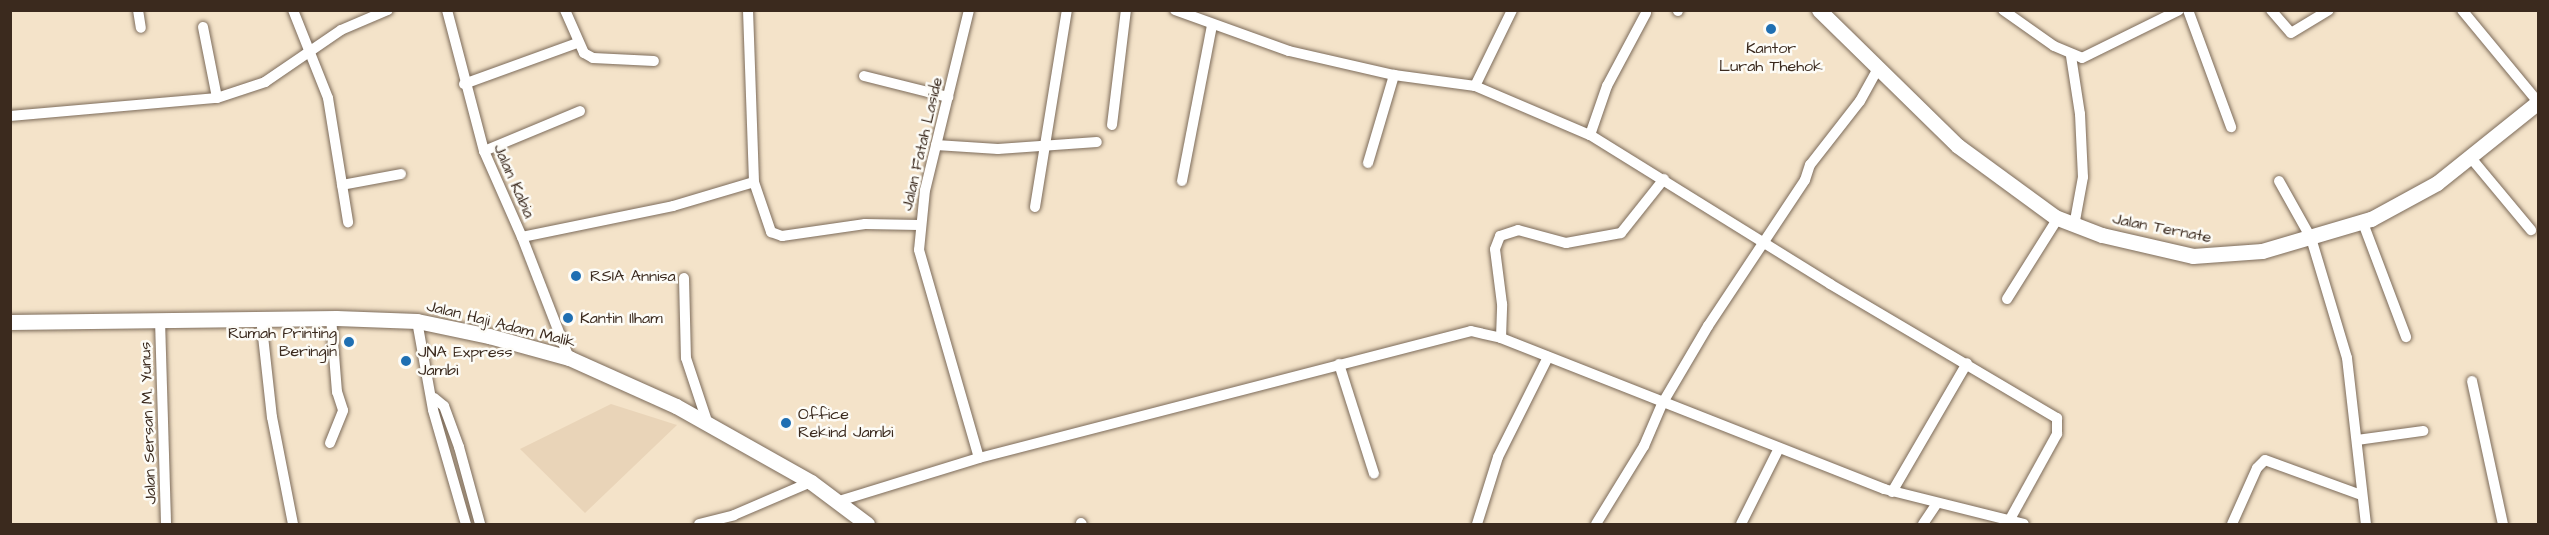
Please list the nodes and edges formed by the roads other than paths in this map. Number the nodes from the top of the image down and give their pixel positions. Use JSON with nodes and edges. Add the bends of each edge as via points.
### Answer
{"nodes":[{"id":1,"x":138,"y":10,"type":"edge"},
{"id":2,"x":294,"y":10,"type":"edge"},
{"id":3,"x":388,"y":10,"type":"edge"},
{"id":4,"x":447,"y":10,"type":"edge"},
{"id":5,"x":565,"y":10,"type":"edge"},
{"id":6,"x":748,"y":10,"type":"edge"},
{"id":7,"x":969,"y":10,"type":"edge"},
{"id":8,"x":1068,"y":10,"type":"edge"},
{"id":9,"x":1126,"y":10,"type":"edge"},
{"id":10,"x":1175,"y":10,"type":"edge"},
{"id":11,"x":1512,"y":10,"type":"edge"},
{"id":12,"x":1819,"y":10,"type":"edge"},
{"id":13,"x":2003,"y":10,"type":"edge"},
{"id":14,"x":2179,"y":10,"type":"edge"},
{"id":15,"x":2188,"y":10,"type":"edge"},
{"id":16,"x":2271,"y":10,"type":"edge"},
{"id":17,"x":2330,"y":10,"type":"edge"},
{"id":18,"x":2462,"y":10,"type":"edge"},
{"id":19,"x":1646,"y":13,"type":"dead end"},
{"id":20,"x":1212,"y":25,"type":"junction"},
{"id":21,"x":203,"y":27,"type":"dead end"},
{"id":22,"x":141,"y":28,"type":"dead end"},
{"id":23,"x":577,"y":44,"type":"junction"},
{"id":24,"x":310,"y":50,"type":"junction"},
{"id":25,"x":2071,"y":56,"type":"junction"},
{"id":26,"x":654,"y":62,"type":"dead end"},
{"id":27,"x":1879,"y":67,"type":"junction"},
{"id":28,"x":1394,"y":75,"type":"junction"},
{"id":29,"x":864,"y":76,"type":"dead end"},
{"id":30,"x":464,"y":84,"type":"junction"},
{"id":31,"x":1475,"y":86,"type":"junction"},
{"id":32,"x":948,"y":97,"type":"junction"},
{"id":33,"x":217,"y":98,"type":"junction"},
{"id":34,"x":2538,"y":102,"type":"edge"},
{"id":35,"x":580,"y":111,"type":"dead end"},
{"id":36,"x":10,"y":116,"type":"edge"},
{"id":37,"x":1112,"y":125,"type":"dead end"},
{"id":38,"x":2231,"y":127,"type":"dead end"},
{"id":39,"x":1590,"y":135,"type":"junction"},
{"id":40,"x":1097,"y":142,"type":"dead end"},
{"id":41,"x":936,"y":146,"type":"junction"},
{"id":42,"x":1044,"y":147,"type":"junction"},
{"id":43,"x":484,"y":151,"type":"junction"},
{"id":44,"x":2471,"y":158,"type":"junction"},
{"id":45,"x":1368,"y":163,"type":"dead end"},
{"id":46,"x":401,"y":174,"type":"dead end"},
{"id":47,"x":1664,"y":178,"type":"junction"},
{"id":48,"x":1182,"y":181,"type":"dead end"},
{"id":49,"x":2279,"y":181,"type":"dead end"},
{"id":50,"x":754,"y":182,"type":"junction"},
{"id":51,"x":342,"y":185,"type":"junction"},
{"id":52,"x":1035,"y":207,"type":"dead end"},
{"id":53,"x":2058,"y":218,"type":"junction"},
{"id":54,"x":348,"y":222,"type":"dead end"},
{"id":55,"x":2363,"y":223,"type":"junction"},
{"id":56,"x":919,"y":225,"type":"junction"},
{"id":57,"x":2074,"y":226,"type":"junction"},
{"id":58,"x":2531,"y":230,"type":"dead end"},
{"id":59,"x":522,"y":237,"type":"junction"},
{"id":60,"x":2311,"y":238,"type":"junction"},
{"id":61,"x":1763,"y":241,"type":"junction"},
{"id":62,"x":684,"y":278,"type":"dead end"},
{"id":63,"x":2007,"y":299,"type":"dead end"},
{"id":64,"x":261,"y":318,"type":"junction"},
{"id":65,"x":332,"y":318,"type":"junction"},
{"id":66,"x":160,"y":320,"type":"junction"},
{"id":67,"x":417,"y":321,"type":"junction"},
{"id":68,"x":10,"y":322,"type":"edge"},
{"id":69,"x":2406,"y":337,"type":"dead end"},
{"id":70,"x":1501,"y":338,"type":"junction"},
{"id":71,"x":1548,"y":357,"type":"junction"},
{"id":72,"x":569,"y":358,"type":"junction"},
{"id":73,"x":1967,"y":363,"type":"junction"},
{"id":74,"x":1339,"y":364,"type":"junction"},
{"id":75,"x":2472,"y":381,"type":"dead end"},
{"id":76,"x":434,"y":398,"type":"junction"},
{"id":77,"x":1662,"y":404,"type":"junction"},
{"id":78,"x":707,"y":421,"type":"junction"},
{"id":79,"x":2423,"y":431,"type":"dead end"},
{"id":80,"x":2357,"y":441,"type":"junction"},
{"id":81,"x":330,"y":443,"type":"dead end"},
{"id":82,"x":1779,"y":448,"type":"junction"},
{"id":83,"x":979,"y":458,"type":"junction"},
{"id":84,"x":1374,"y":474,"type":"dead end"},
{"id":85,"x":811,"y":482,"type":"junction"},
{"id":86,"x":1892,"y":492,"type":"junction"},
{"id":87,"x":2361,"y":495,"type":"junction"},
{"id":88,"x":839,"y":501,"type":"junction"},
{"id":89,"x":1937,"y":503,"type":"junction"},
{"id":90,"x":477,"y":513,"type":"junction"},
{"id":91,"x":2010,"y":519,"type":"junction"},
{"id":92,"x":466,"y":520,"type":"edge"},
{"id":93,"x":166,"y":525,"type":"edge"},
{"id":94,"x":293,"y":525,"type":"edge"},
{"id":95,"x":480,"y":525,"type":"edge"},
{"id":96,"x":699,"y":525,"type":"edge"},
{"id":97,"x":867,"y":525,"type":"edge"},
{"id":98,"x":1477,"y":525,"type":"edge"},
{"id":99,"x":1596,"y":525,"type":"edge"},
{"id":100,"x":1741,"y":525,"type":"edge"},
{"id":101,"x":1923,"y":525,"type":"edge"},
{"id":102,"x":2025,"y":525,"type":"edge"},
{"id":103,"x":2232,"y":525,"type":"edge"},
{"id":104,"x":2366,"y":525,"type":"edge"},
{"id":105,"x":2503,"y":525,"type":"edge"}],
"edges":[{"from":1,"to":22,"type":"street"},
{"from":2,"to":24,"type":"street"},
{"from":3,"to":24,"type":"street","via":[[340,30]]},
{"from":4,"to":30,"type":"street","name":"Jalan Kabia"},
{"from":5,"to":23,"type":"street"},
{"from":6,"to":50,"type":"street"},
{"from":7,"to":32,"type":"street","name":"Jalan Fatah Laside"},
{"from":8,"to":42,"type":"street"},
{"from":9,"to":37,"type":"street"},
{"from":10,"to":20,"type":"street"},
{"from":11,"to":31,"type":"street"},
{"from":12,"to":27,"type":"main road","name":"Jalan Ternate"},
{"from":13,"to":25,"type":"street"},
{"from":14,"to":25,"type":"street","via":[[2092,54]]},
{"from":15,"to":38,"type":"street"},
{"from":16,"to":17,"type":"street","via":[[2288,32],[2295,33]]},
{"from":18,"to":34,"type":"street"},
{"from":19,"to":39,"type":"street","via":[[1609,80]]},
{"from":20,"to":28,"type":"street","via":[[1289,51]]},
{"from":20,"to":48,"type":"street"},
{"from":21,"to":33,"type":"street"},
{"from":23,"to":26,"type":"street","via":[[593,58]]},
{"from":23,"to":30,"type":"street"},
{"from":24,"to":33,"type":"street","via":[[265,82]]},
{"from":24,"to":51,"type":"street","via":[[328,98]]},
{"from":25,"to":57,"type":"street","via":[[2080,114],[2083,177]]},
{"from":27,"to":53,"type":"main road","name":"Jalan Ternate","via":[[1958,146]]},
{"from":27,"to":61,"type":"street","via":[[1860,100],[1810,165],[1805,180]]},
{"from":28,"to":31,"type":"street"},
{"from":28,"to":45,"type":"street"},
{"from":29,"to":32,"type":"street"},
{"from":30,"to":43,"type":"street","name":"Jalan Kabia"},
{"from":31,"to":39,"type":"street"},
{"from":32,"to":41,"type":"street","name":"Jalan Fatah Laside"},
{"from":33,"to":36,"type":"street"},
{"from":34,"to":44,"type":"main road","name":"Jalan Ternate"},
{"from":35,"to":43,"type":"street"},
{"from":39,"to":47,"type":"street"},
{"from":40,"to":42,"type":"street"},
{"from":41,"to":42,"type":"street"},
{"from":41,"to":56,"type":"street","name":"Jalan Fatah Laside"},
{"from":42,"to":52,"type":"street"},
{"from":43,"to":59,"type":"street","name":"Jalan Kabia"},
{"from":44,"to":55,"type":"main road","name":"Jalan Ternate","via":[[2410,201]]},
{"from":44,"to":58,"type":"street"},
{"from":46,"to":51,"type":"street"},
{"from":47,"to":61,"type":"street"},
{"from":47,"to":70,"type":"street","via":[[1621,233],[1566,243],[1518,230],[1500,236],[1495,249],[1502,304]]},
{"from":49,"to":60,"type":"street"},
{"from":50,"to":56,"type":"street","via":[[765,220],[776,235],[865,224]]},
{"from":50,"to":59,"type":"street","via":[[673,206]]},
{"from":51,"to":54,"type":"street"},
{"from":53,"to":57,"type":"main road","name":"Jalan Ternate"},
{"from":53,"to":63,"type":"street"},
{"from":55,"to":60,"type":"main road","name":"Jalan Ternate"},
{"from":55,"to":69,"type":"street"},
{"from":56,"to":83,"type":"street","name":"Jalan Fatah Laside","via":[[922,274]]},
{"from":57,"to":60,"type":"main road","name":"Jalan Ternate","via":[[2193,256],[2262,251]]},
{"from":59,"to":72,"type":"street","name":"Jalan Kabia"},
{"from":60,"to":80,"type":"street","via":[[2347,358]]},
{"from":61,"to":73,"type":"street"},
{"from":61,"to":77,"type":"street"},
{"from":62,"to":78,"type":"street","via":[[685,350]]},
{"from":64,"to":65,"type":"main road","name":"Jalan Haji Adam Malik"},
{"from":64,"to":66,"type":"main road","name":"Jalan Haji Adam Malik"},
{"from":64,"to":94,"type":"street","via":[[272,417]]},
{"from":65,"to":67,"type":"main road","name":"Jalan Haji Adam Malik"},
{"from":65,"to":81,"type":"street","via":[[337,392],[343,410]]},
{"from":66,"to":68,"type":"main road","name":"Jalan Haji Adam Malik"},
{"from":66,"to":93,"type":"street","name":"Jalan Sersan M. Yunus"},
{"from":67,"to":72,"type":"main road","name":"Jalan Haji Adam Malik"},
{"from":67,"to":76,"type":"street"},
{"from":70,"to":71,"type":"street"},
{"from":70,"to":74,"type":"street","via":[[1471,331]]},
{"from":71,"to":77,"type":"street"},
{"from":71,"to":98,"type":"street","via":[[1495,465]]},
{"from":72,"to":78,"type":"main road","name":"Jalan Haji Adam Malik"},
{"from":73,"to":86,"type":"street"},
{"from":73,"to":91,"type":"street","via":[[2060,422]]},
{"from":74,"to":83,"type":"street"},
{"from":74,"to":84,"type":"street"},
{"from":75,"to":105,"type":"street","via":[[2490,450]]},
{"from":76,"to":90,"type":"street","via":[[444,406]]},
{"from":76,"to":92,"type":"street","via":[[433,410]]},
{"from":77,"to":82,"type":"street"},
{"from":77,"to":99,"type":"street","via":[[1644,446]]},
{"from":78,"to":85,"type":"main road","name":"Jalan Haji Adam Malik"},
{"from":79,"to":80,"type":"street"},
{"from":80,"to":87,"type":"street"},
{"from":82,"to":86,"type":"street"},
{"from":82,"to":100,"type":"street"},
{"from":83,"to":88,"type":"street"},
{"from":85,"to":88,"type":"main road","name":"Jalan Haji Adam Malik"},
{"from":85,"to":96,"type":"street","via":[[734,515]]},
{"from":86,"to":89,"type":"street"},
{"from":87,"to":103,"type":"street","via":[[2265,460],[2257,468]]},
{"from":87,"to":104,"type":"street"},
{"from":88,"to":97,"type":"main road","name":"Jalan Haji Adam Malik"},
{"from":89,"to":91,"type":"street"},
{"from":89,"to":101,"type":"street"},
{"from":90,"to":92,"type":"street"},
{"from":90,"to":95,"type":"street"},
{"from":91,"to":102,"type":"street"}]}
